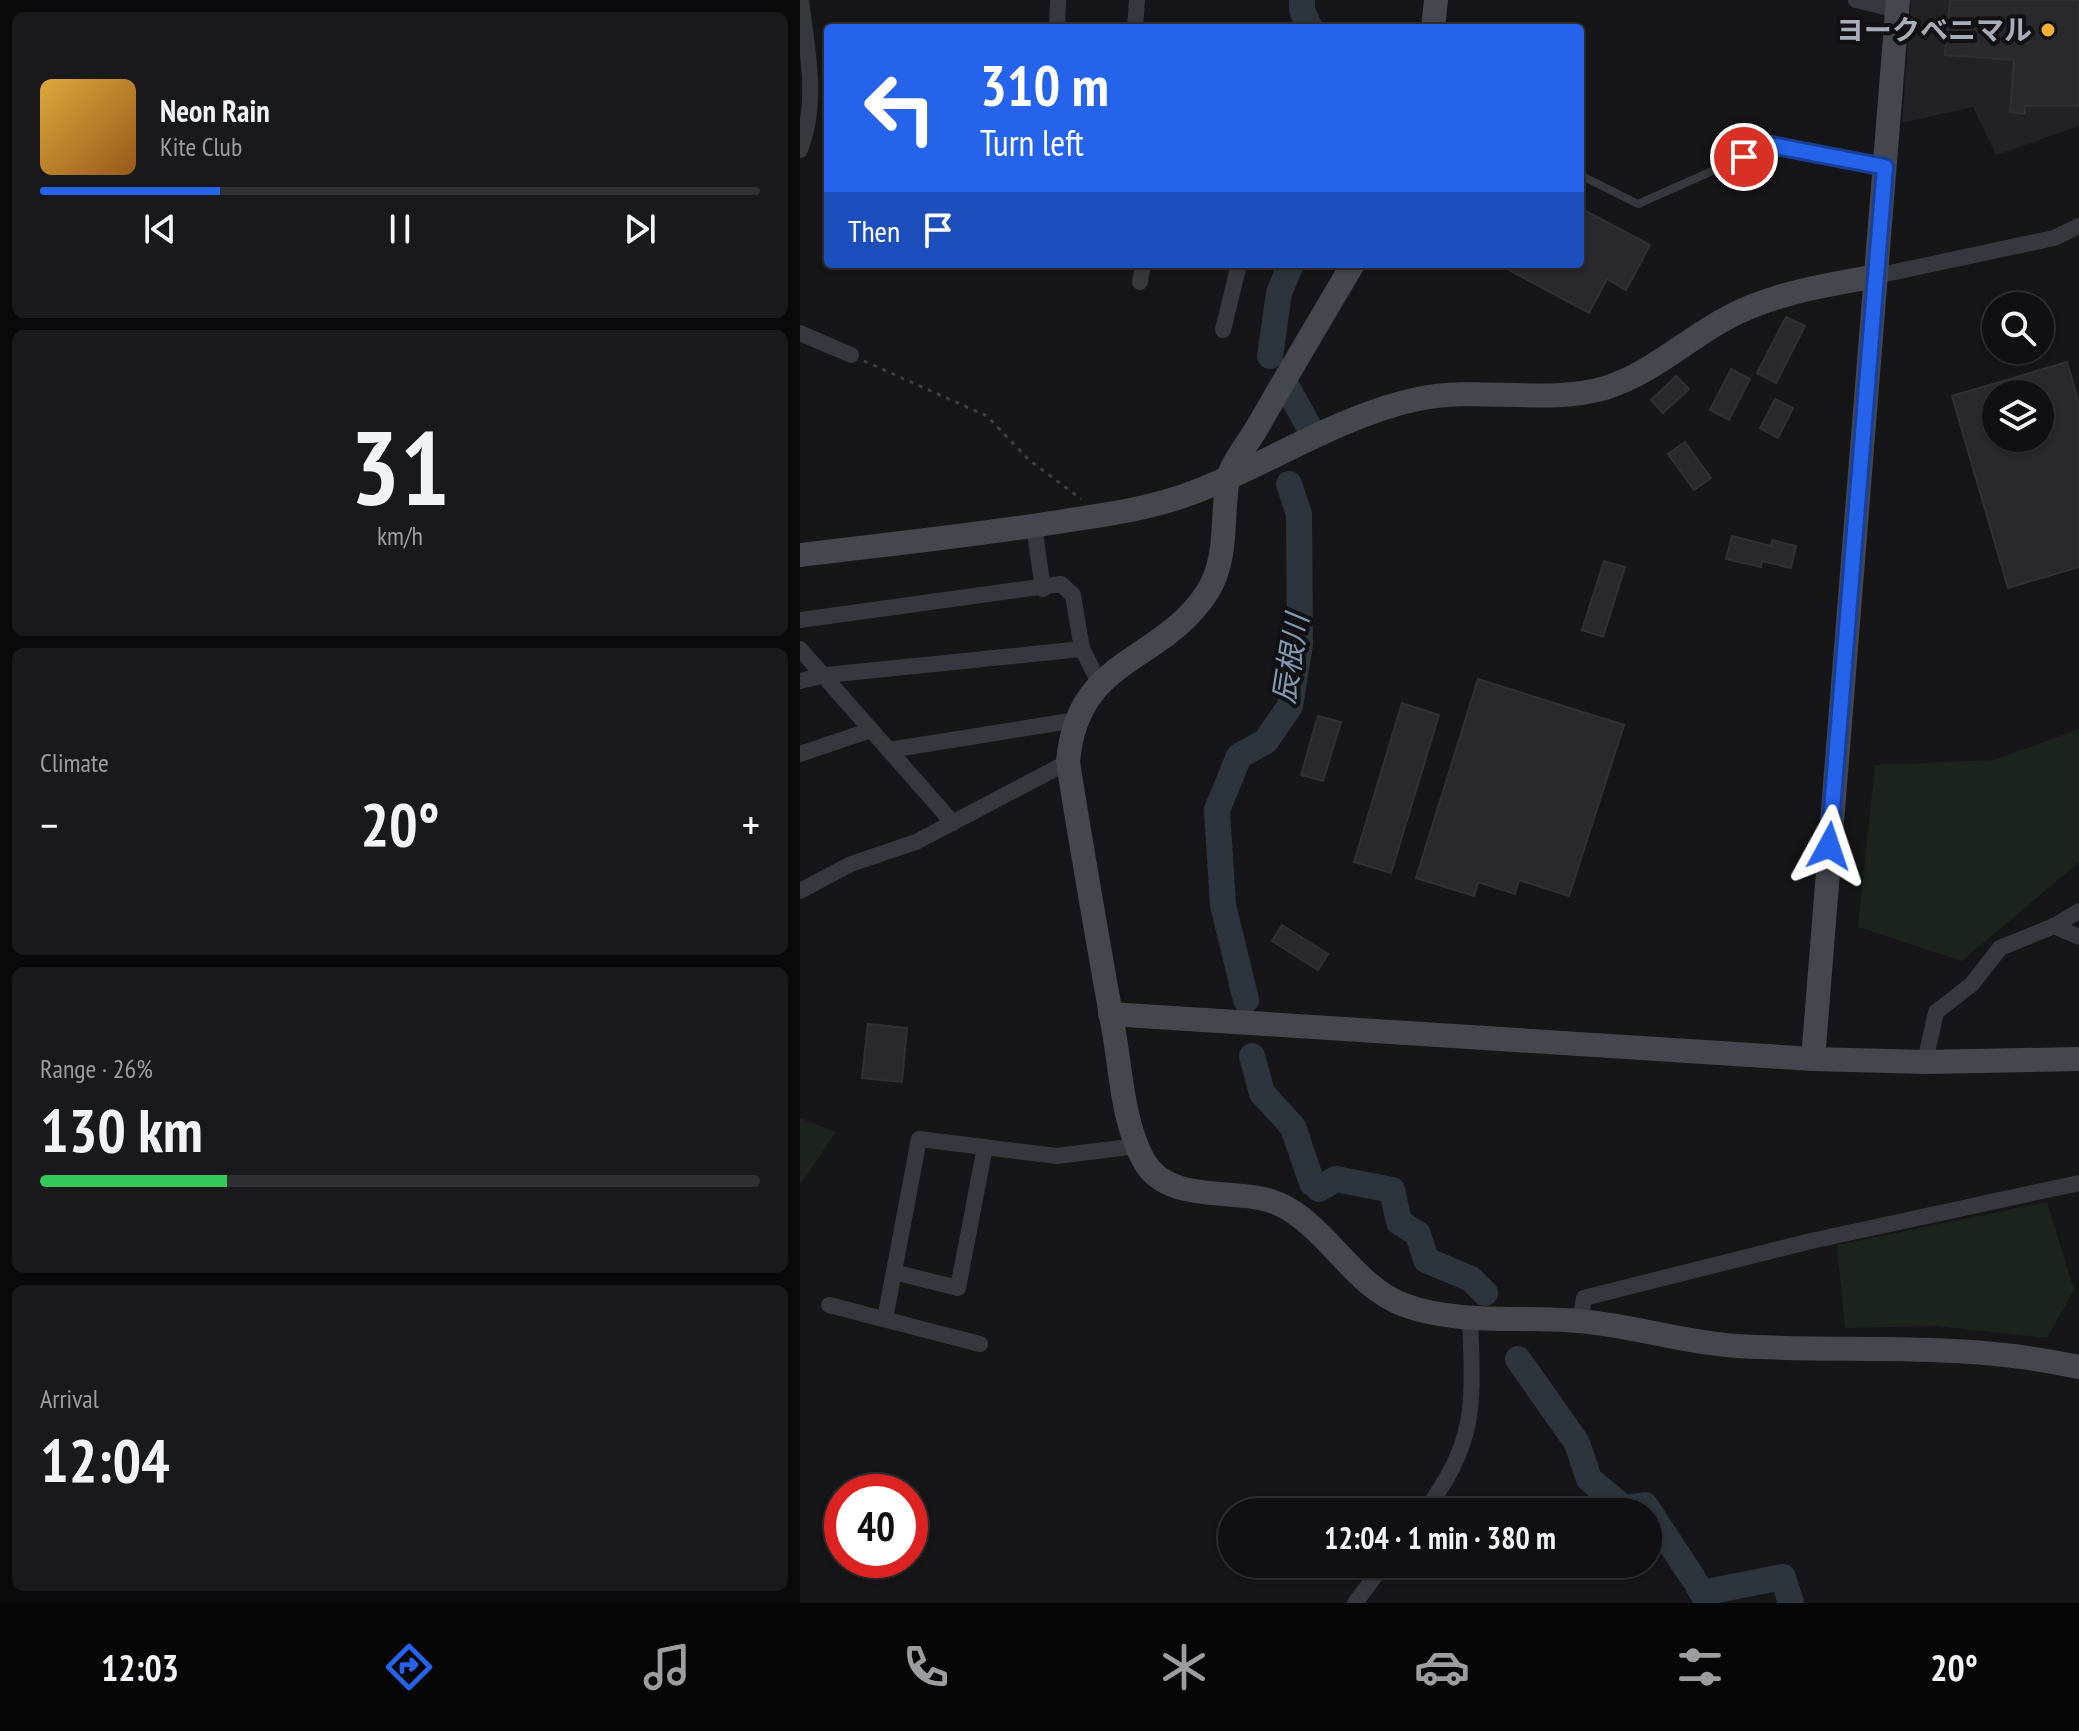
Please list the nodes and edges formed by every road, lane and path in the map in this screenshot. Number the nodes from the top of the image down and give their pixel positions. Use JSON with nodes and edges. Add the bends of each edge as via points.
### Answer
{"nodes":[{"id":1,"x":801,"y":0,"type":"edge"},
{"id":2,"x":1058,"y":0,"type":"edge"},
{"id":3,"x":1137,"y":0,"type":"edge"},
{"id":4,"x":1436,"y":0,"type":"edge"},
{"id":5,"x":1856,"y":0,"type":"edge"},
{"id":6,"x":1898,"y":5,"type":"edge"},
{"id":7,"x":1057,"y":24,"type":"edge"},
{"id":8,"x":1135,"y":24,"type":"edge"},
{"id":9,"x":1433,"y":24,"type":"edge"},
{"id":10,"x":800,"y":150,"type":"edge"},
{"id":11,"x":1885,"y":167,"type":"junction"},
{"id":12,"x":1584,"y":177,"type":"edge"},
{"id":13,"x":2079,"y":226,"type":"edge"},
{"id":14,"x":1142,"y":268,"type":"edge"},
{"id":15,"x":1238,"y":268,"type":"edge"},
{"id":16,"x":1345,"y":268,"type":"edge"},
{"id":17,"x":1876,"y":276,"type":"junction"},
{"id":18,"x":1140,"y":282,"type":"dead end"},
{"id":19,"x":1223,"y":330,"type":"dead end"},
{"id":20,"x":800,"y":333,"type":"edge"},
{"id":21,"x":851,"y":355,"type":"joint"},
{"id":22,"x":1228,"y":478,"type":"junction"},
{"id":23,"x":1098,"y":515,"type":"junction"},
{"id":24,"x":1034,"y":526,"type":"junction"},
{"id":25,"x":800,"y":555,"type":"edge"},
{"id":26,"x":1043,"y":589,"type":"junction"},
{"id":27,"x":800,"y":620,"type":"edge"},
{"id":28,"x":800,"y":649,"type":"edge"},
{"id":29,"x":1082,"y":649,"type":"junction"},
{"id":30,"x":826,"y":675,"type":"junction"},
{"id":31,"x":800,"y":681,"type":"edge"},
{"id":32,"x":1099,"y":682,"type":"junction"},
{"id":33,"x":1076,"y":720,"type":"junction"},
{"id":34,"x":871,"y":730,"type":"junction"},
{"id":35,"x":889,"y":750,"type":"junction"},
{"id":36,"x":800,"y":754,"type":"edge"},
{"id":37,"x":1068,"y":762,"type":"junction"},
{"id":38,"x":953,"y":823,"type":"junction"},
{"id":39,"x":800,"y":891,"type":"edge"},
{"id":40,"x":2079,"y":911,"type":"edge"},
{"id":41,"x":2054,"y":926,"type":"junction"},
{"id":42,"x":2079,"y":937,"type":"edge"},
{"id":43,"x":1110,"y":1014,"type":"junction"},
{"id":44,"x":1813,"y":1059,"type":"junction"},
{"id":45,"x":2079,"y":1059,"type":"edge"},
{"id":46,"x":1925,"y":1062,"type":"junction"},
{"id":47,"x":1137,"y":1146,"type":"junction"},
{"id":48,"x":985,"y":1147,"type":"junction"},
{"id":49,"x":2079,"y":1183,"type":"edge"},
{"id":50,"x":894,"y":1272,"type":"junction"},
{"id":51,"x":829,"y":1305,"type":"dead end"},
{"id":52,"x":1470,"y":1317,"type":"junction"},
{"id":53,"x":885,"y":1319,"type":"junction"},
{"id":54,"x":1580,"y":1321,"type":"junction"},
{"id":55,"x":980,"y":1344,"type":"dead end"},
{"id":56,"x":2079,"y":1367,"type":"edge"},
{"id":57,"x":1434,"y":1498,"type":"edge"},
{"id":58,"x":1374,"y":1578,"type":"edge"},
{"id":59,"x":1355,"y":1603,"type":"edge"}],
"edges":[{"from":1,"to":10,"type":"street","via":[[812,86]]},
{"from":2,"to":7,"type":"street"},
{"from":3,"to":8,"type":"street"},
{"from":4,"to":9,"type":"street"},
{"from":5,"to":6,"type":"street"},
{"from":6,"to":11,"type":"street"},
{"from":11,"to":12,"type":"lane","via":[[1771,145],[1638,204]]},
{"from":11,"to":17,"type":"street"},
{"from":13,"to":17,"type":"street","via":[[2054,238]]},
{"from":14,"to":18,"type":"street"},
{"from":15,"to":19,"type":"street"},
{"from":16,"to":22,"type":"street"},
{"from":17,"to":22,"type":"street","via":[[1757,303],[1645,371],[1603,388],[1416,399]]},
{"from":17,"to":44,"type":"street"},
{"from":20,"to":21,"type":"street"},
{"from":21,"to":23,"type":"path","via":[[987,416],[1029,460]]},
{"from":22,"to":23,"type":"street","via":[[1187,495]]},
{"from":22,"to":32,"type":"street","via":[[1225,535],[1210,589],[1187,618]]},
{"from":23,"to":24,"type":"street"},
{"from":24,"to":25,"type":"street"},
{"from":24,"to":26,"type":"street"},
{"from":26,"to":27,"type":"street"},
{"from":26,"to":29,"type":"street","via":[[1061,584],[1073,595]]},
{"from":28,"to":30,"type":"street"},
{"from":29,"to":30,"type":"street"},
{"from":29,"to":32,"type":"street"},
{"from":30,"to":31,"type":"street"},
{"from":30,"to":34,"type":"street"},
{"from":32,"to":33,"type":"street"},
{"from":33,"to":35,"type":"street"},
{"from":33,"to":37,"type":"street"},
{"from":34,"to":35,"type":"street"},
{"from":34,"to":36,"type":"street"},
{"from":35,"to":38,"type":"street"},
{"from":37,"to":38,"type":"street"},
{"from":37,"to":43,"type":"street"},
{"from":38,"to":39,"type":"street"},
{"from":40,"to":41,"type":"street"},
{"from":41,"to":42,"type":"street"},
{"from":41,"to":46,"type":"street","via":[[2000,948],[1972,984],[1936,1012]]},
{"from":43,"to":44,"type":"street"},
{"from":43,"to":47,"type":"street"},
{"from":44,"to":46,"type":"street"},
{"from":45,"to":46,"type":"street"},
{"from":47,"to":48,"type":"street","via":[[1057,1156]]},
{"from":47,"to":52,"type":"street","via":[[1146,1165],[1169,1183],[1281,1205],[1401,1304]]},
{"from":48,"to":50,"type":"street","via":[[919,1139]]},
{"from":48,"to":50,"type":"street","via":[[958,1288]]},
{"from":49,"to":54,"type":"street","via":[[1811,1241],[1584,1298]]},
{"from":50,"to":53,"type":"street"},
{"from":51,"to":53,"type":"street"},
{"from":52,"to":54,"type":"street"},
{"from":52,"to":57,"type":"street","via":[[1469,1432]]},
{"from":53,"to":55,"type":"street"},
{"from":54,"to":56,"type":"street","via":[[1735,1346],[1984,1350]]},
{"from":58,"to":59,"type":"street"}]}
